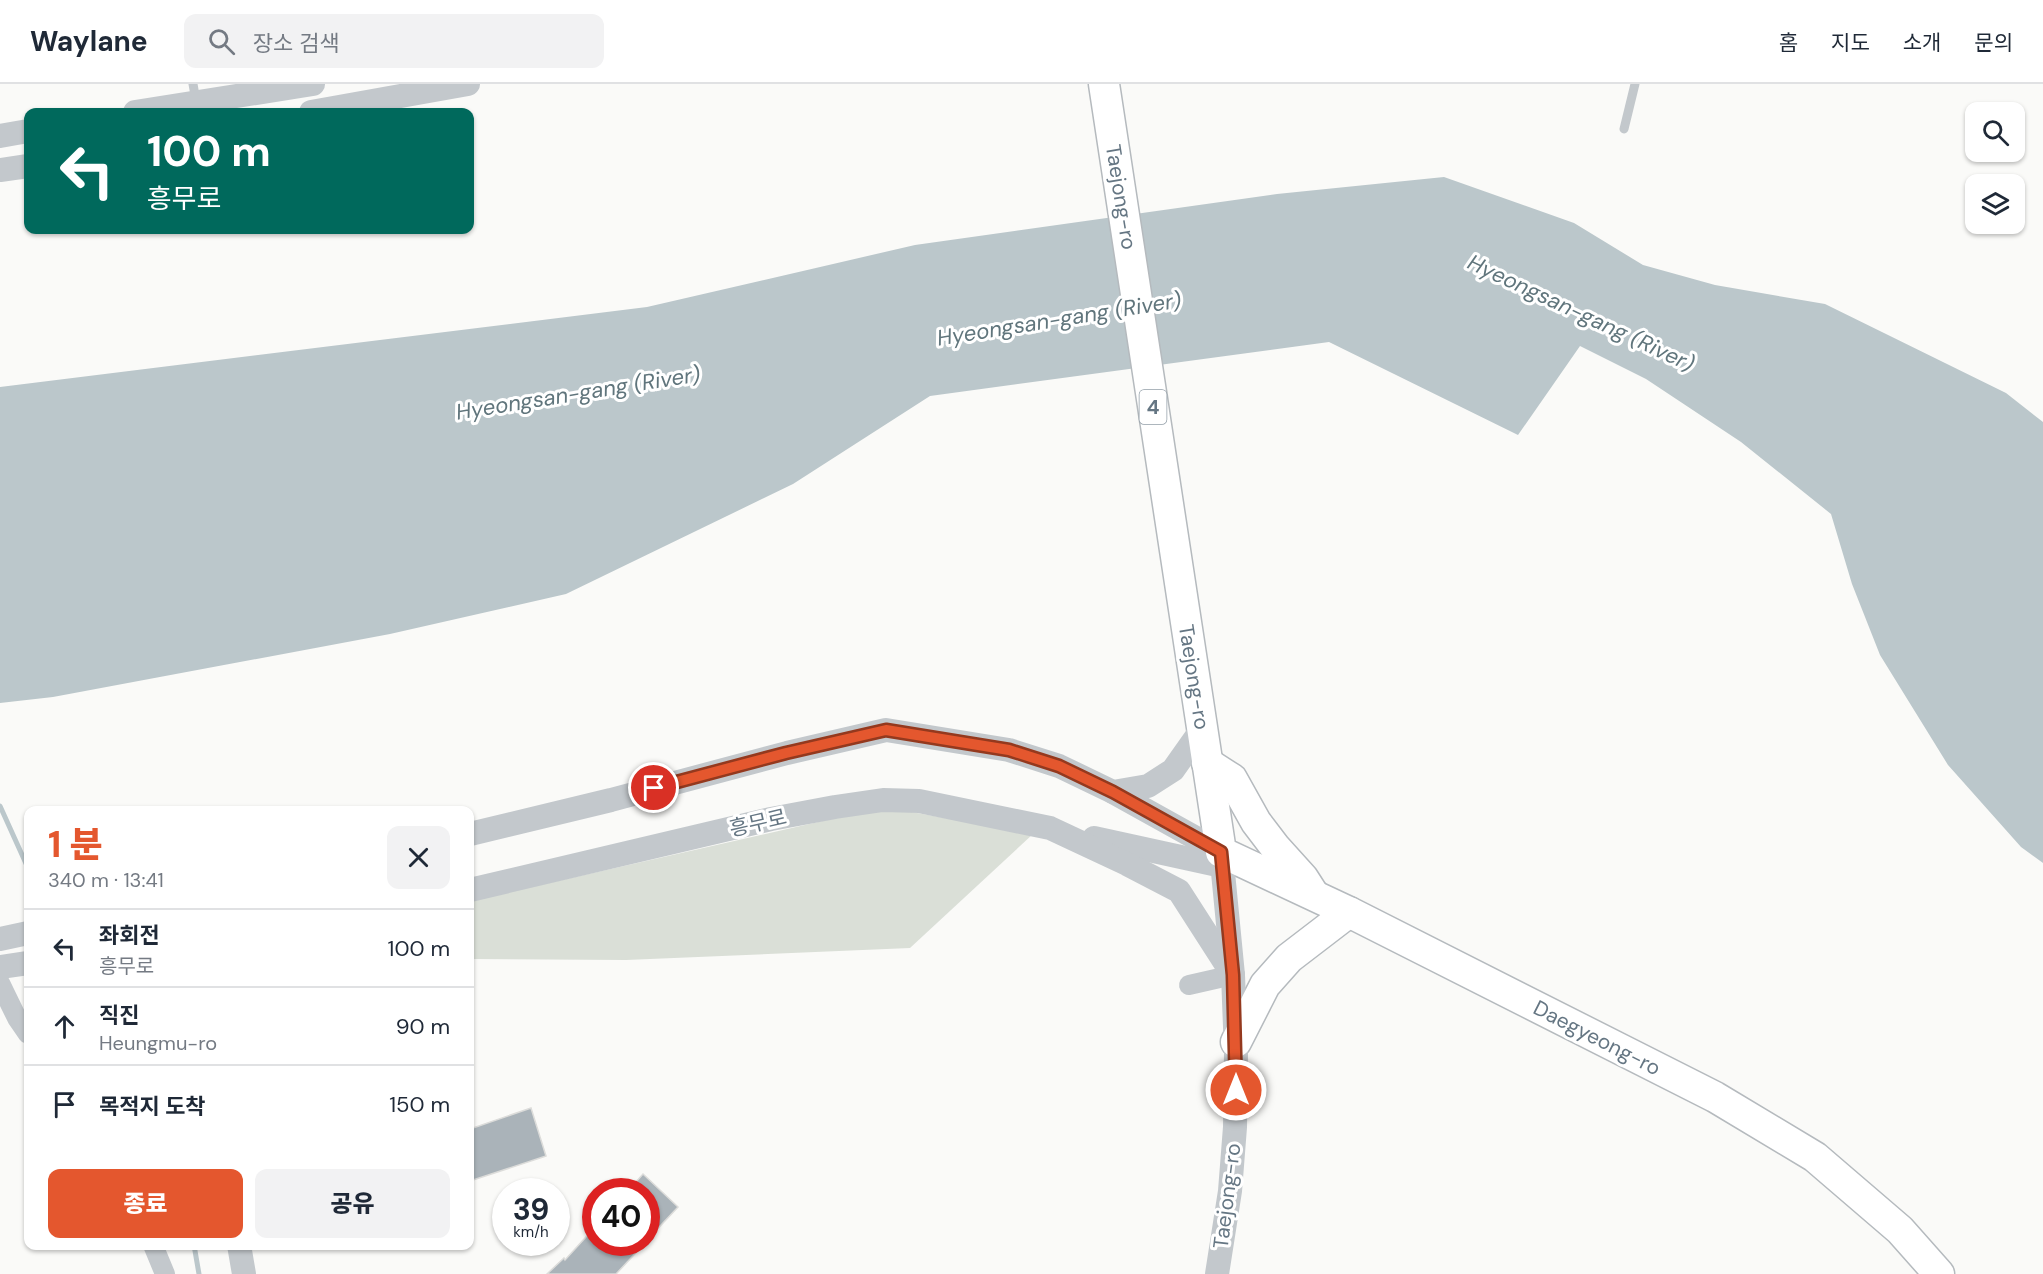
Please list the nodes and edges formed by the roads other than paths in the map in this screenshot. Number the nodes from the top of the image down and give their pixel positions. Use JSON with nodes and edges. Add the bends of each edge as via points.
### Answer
{"nodes":[{"id":1,"x":313,"y":84,"type":"edge"},
{"id":2,"x":468,"y":84,"type":"edge"},
{"id":3,"x":1104,"y":84,"type":"edge"},
{"id":4,"x":1635,"y":84,"type":"edge"},
{"id":5,"x":281,"y":87,"type":"edge"},
{"id":6,"x":195,"y":94,"type":"edge"},
{"id":7,"x":148,"y":108,"type":"edge"},
{"id":8,"x":333,"y":108,"type":"edge"},
{"id":9,"x":1624,"y":129,"type":"dead end"},
{"id":10,"x":24,"y":132,"type":"edge"},
{"id":11,"x":0,"y":136,"type":"edge"},
{"id":12,"x":24,"y":167,"type":"edge"},
{"id":13,"x":0,"y":170,"type":"edge"},
{"id":14,"x":1202,"y":729,"type":"junction"},
{"id":15,"x":1207,"y":763,"type":"junction"},
{"id":16,"x":1113,"y":792,"type":"junction"},
{"id":17,"x":1050,"y":828,"type":"junction"},
{"id":18,"x":474,"y":833,"type":"edge"},
{"id":19,"x":1225,"y":858,"type":"junction"},
{"id":20,"x":474,"y":889,"type":"edge"},
{"id":21,"x":1316,"y":897,"type":"junction"},
{"id":22,"x":1349,"y":912,"type":"junction"},
{"id":23,"x":24,"y":934,"type":"edge"},
{"id":24,"x":0,"y":939,"type":"edge"},
{"id":25,"x":24,"y":964,"type":"edge"},
{"id":26,"x":1,"y":972,"type":"edge"},
{"id":27,"x":1233,"y":975,"type":"junction"},
{"id":28,"x":1189,"y":985,"type":"dead end"},
{"id":29,"x":24,"y":1028,"type":"edge"},
{"id":30,"x":1236,"y":1042,"type":"junction"},
{"id":31,"x":155,"y":1250,"type":"edge"},
{"id":32,"x":240,"y":1250,"type":"edge"},
{"id":33,"x":165,"y":1274,"type":"edge"},
{"id":34,"x":244,"y":1274,"type":"edge"},
{"id":35,"x":1217,"y":1274,"type":"edge"},
{"id":36,"x":1939,"y":1274,"type":"edge"}],
"edges":[{"from":1,"to":5,"type":"street"},
{"from":2,"to":8,"type":"street"},
{"from":3,"to":14,"type":"main road","name":"Taejong-ro","number":"4"},
{"from":4,"to":9,"type":"lane"},
{"from":5,"to":6,"type":"street"},
{"from":6,"to":7,"type":"street"},
{"from":10,"to":11,"type":"street"},
{"from":12,"to":13,"type":"street"},
{"from":14,"to":15,"type":"main road","name":"Taejong-ro","number":"4"},
{"from":14,"to":16,"type":"street","via":[[1173,770],[1148,786]]},
{"from":15,"to":19,"type":"main road","name":"Taejong-ro","number":"4"},
{"from":15,"to":21,"type":"main road","via":[[1232,779],[1256,822]]},
{"from":16,"to":18,"type":"street","via":[[1059,766],[1009,750],[886,730]]},
{"from":16,"to":19,"type":"street"},
{"from":17,"to":19,"type":"street","name":"흥무로"},
{"from":17,"to":20,"type":"street","name":"흥무로","via":[[919,801],[883,800],[771,819]]},
{"from":17,"to":27,"type":"street","name":"흥무로","via":[[1179,891]]},
{"from":19,"to":21,"type":"main road","name":"Daegyeong-ro"},
{"from":19,"to":27,"type":"street","name":"Taejong-ro"},
{"from":21,"to":22,"type":"main road","name":"Daegyeong-ro"},
{"from":22,"to":30,"type":"main road","via":[[1289,958],[1265,985]]},
{"from":22,"to":36,"type":"main road","name":"Daegyeong-ro","via":[[1715,1097],[1815,1157],[1900,1230]]},
{"from":23,"to":24,"type":"street"},
{"from":25,"to":26,"type":"street"},
{"from":26,"to":29,"type":"street"},
{"from":27,"to":28,"type":"street"},
{"from":27,"to":30,"type":"street","name":"Taejong-ro"},
{"from":30,"to":35,"type":"street","name":"Taejong-ro","via":[[1233,1159]]},
{"from":31,"to":33,"type":"street"},
{"from":32,"to":34,"type":"street"}]}
